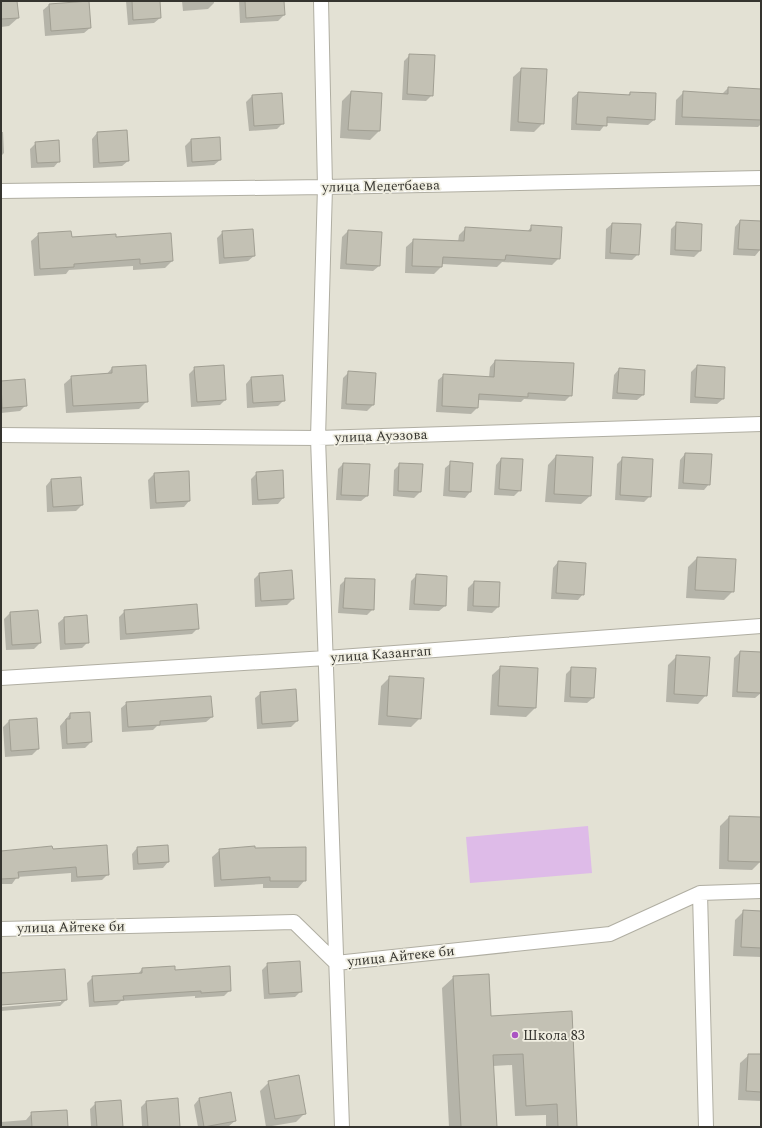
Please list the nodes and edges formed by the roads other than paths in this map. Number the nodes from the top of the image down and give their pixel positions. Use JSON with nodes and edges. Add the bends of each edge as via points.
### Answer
{"nodes":[{"id":1,"x":321,"y":1,"type":"edge"},
{"id":2,"x":761,"y":178,"type":"edge"},
{"id":3,"x":325,"y":187,"type":"junction"},
{"id":4,"x":1,"y":191,"type":"edge"},
{"id":5,"x":761,"y":424,"type":"edge"},
{"id":6,"x":1,"y":435,"type":"edge"},
{"id":7,"x":318,"y":438,"type":"junction"},
{"id":8,"x":761,"y":626,"type":"edge"},
{"id":9,"x":326,"y":658,"type":"junction"},
{"id":10,"x":1,"y":678,"type":"edge"},
{"id":11,"x":761,"y":891,"type":"edge"},
{"id":12,"x":700,"y":892,"type":"junction"},
{"id":13,"x":1,"y":929,"type":"edge"},
{"id":14,"x":336,"y":963,"type":"junction"},
{"id":15,"x":342,"y":1127,"type":"edge"},
{"id":16,"x":706,"y":1127,"type":"edge"}],
"edges":[{"from":1,"to":3,"type":"street"},
{"from":2,"to":3,"type":"street","name":"улица Медетбаева"},
{"from":3,"to":4,"type":"street","name":"улица Медетбаева"},
{"from":3,"to":7,"type":"street"},
{"from":5,"to":7,"type":"street","name":"улица Ауэзова"},
{"from":6,"to":7,"type":"street","name":"улица Ауэзова"},
{"from":7,"to":9,"type":"street"},
{"from":8,"to":9,"type":"street","name":"улица Казангап"},
{"from":9,"to":10,"type":"street","name":"улица Казангап"},
{"from":9,"to":14,"type":"street"},
{"from":11,"to":12,"type":"street","name":"улица Айтеке би"},
{"from":12,"to":14,"type":"street","name":"улица Айтеке би","via":[[610,934]]},
{"from":12,"to":16,"type":"street"},
{"from":13,"to":14,"type":"street","name":"улица Айтеке би","via":[[294,922]]},
{"from":14,"to":15,"type":"street"}]}
